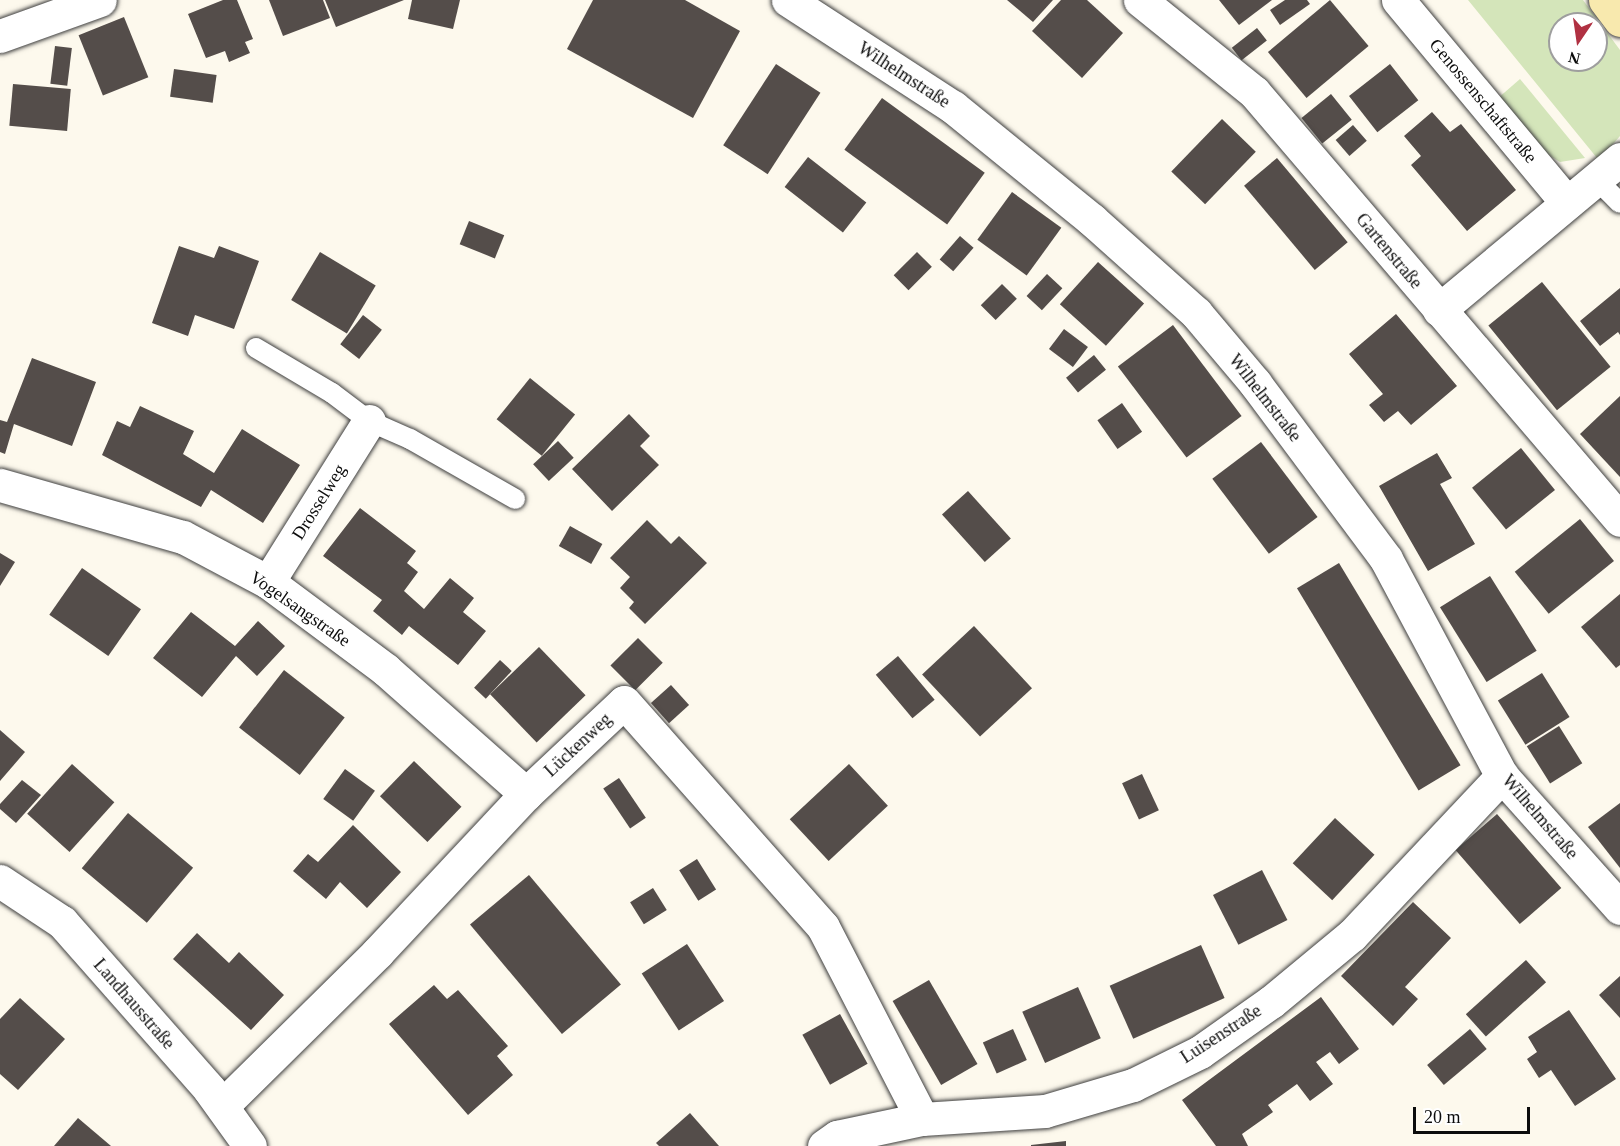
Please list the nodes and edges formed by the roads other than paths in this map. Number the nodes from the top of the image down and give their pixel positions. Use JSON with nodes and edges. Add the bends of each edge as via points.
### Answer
{"nodes":[{"id":1,"x":100,"y":0,"type":"edge"},
{"id":2,"x":788,"y":0,"type":"edge"},
{"id":3,"x":1140,"y":0,"type":"edge"},
{"id":4,"x":1398,"y":0,"type":"edge"},
{"id":5,"x":1605,"y":0,"type":"edge"},
{"id":6,"x":1620,"y":20,"type":"edge"},
{"id":7,"x":0,"y":36,"type":"edge"},
{"id":8,"x":1607,"y":169,"type":"edge"},
{"id":9,"x":1567,"y":202,"type":"junction"},
{"id":10,"x":1620,"y":204,"type":"edge"},
{"id":11,"x":1439,"y":310,"type":"junction"},
{"id":12,"x":256,"y":348,"type":"dead end"},
{"id":13,"x":369,"y":421,"type":"junction"},
{"id":14,"x":0,"y":485,"type":"edge"},
{"id":15,"x":515,"y":499,"type":"dead end"},
{"id":16,"x":1620,"y":520,"type":"edge"},
{"id":17,"x":268,"y":582,"type":"junction"},
{"id":18,"x":1502,"y":776,"type":"junction"},
{"id":19,"x":526,"y":794,"type":"junction"},
{"id":20,"x":0,"y":882,"type":"edge"},
{"id":21,"x":1620,"y":908,"type":"edge"},
{"id":22,"x":222,"y":1106,"type":"junction"},
{"id":23,"x":922,"y":1119,"type":"junction"},
{"id":24,"x":250,"y":1146,"type":"edge"},
{"id":25,"x":824,"y":1146,"type":"edge"}],
"edges":[{"from":1,"to":7,"type":"street"},
{"from":2,"to":18,"type":"street","name":"Wilhelmstraße","via":[[953,107],[1092,220],[1196,313],[1255,383],[1386,560]]},
{"from":3,"to":11,"type":"street","name":"Gartenstraße","via":[[1254,92]]},
{"from":4,"to":9,"type":"street","name":"Genossenschaftstraße"},
{"from":5,"to":6,"type":"main road"},
{"from":8,"to":9,"type":"street"},
{"from":8,"to":10,"type":"lane"},
{"from":9,"to":11,"type":"street"},
{"from":11,"to":16,"type":"street","name":"Gartenstraße"},
{"from":12,"to":13,"type":"lane","via":[[332,393]]},
{"from":13,"to":15,"type":"lane","via":[[410,439]]},
{"from":13,"to":17,"type":"street","name":"Drosselweg"},
{"from":14,"to":17,"type":"street","name":"Vogelsangstraße","via":[[183,537]]},
{"from":17,"to":19,"type":"street","name":"Vogelsangstraße","via":[[386,670]]},
{"from":18,"to":21,"type":"street","name":"Wilhelmstraße"},
{"from":18,"to":23,"type":"street","name":"Luisenstraße","via":[[1352,935],[1271,1002],[1200,1052],[1133,1085],[1045,1111]]},
{"from":19,"to":22,"type":"street","name":"Lückenweg","via":[[378,952]]},
{"from":19,"to":23,"type":"street","name":"Lückenweg","via":[[624,702],[823,927]]},
{"from":20,"to":22,"type":"street","name":"Landhausstraße","via":[[62,922]]},
{"from":22,"to":24,"type":"street","name":"Landhausstraße"},
{"from":23,"to":25,"type":"street","name":"Luisenstraße","via":[[837,1137]]}]}
